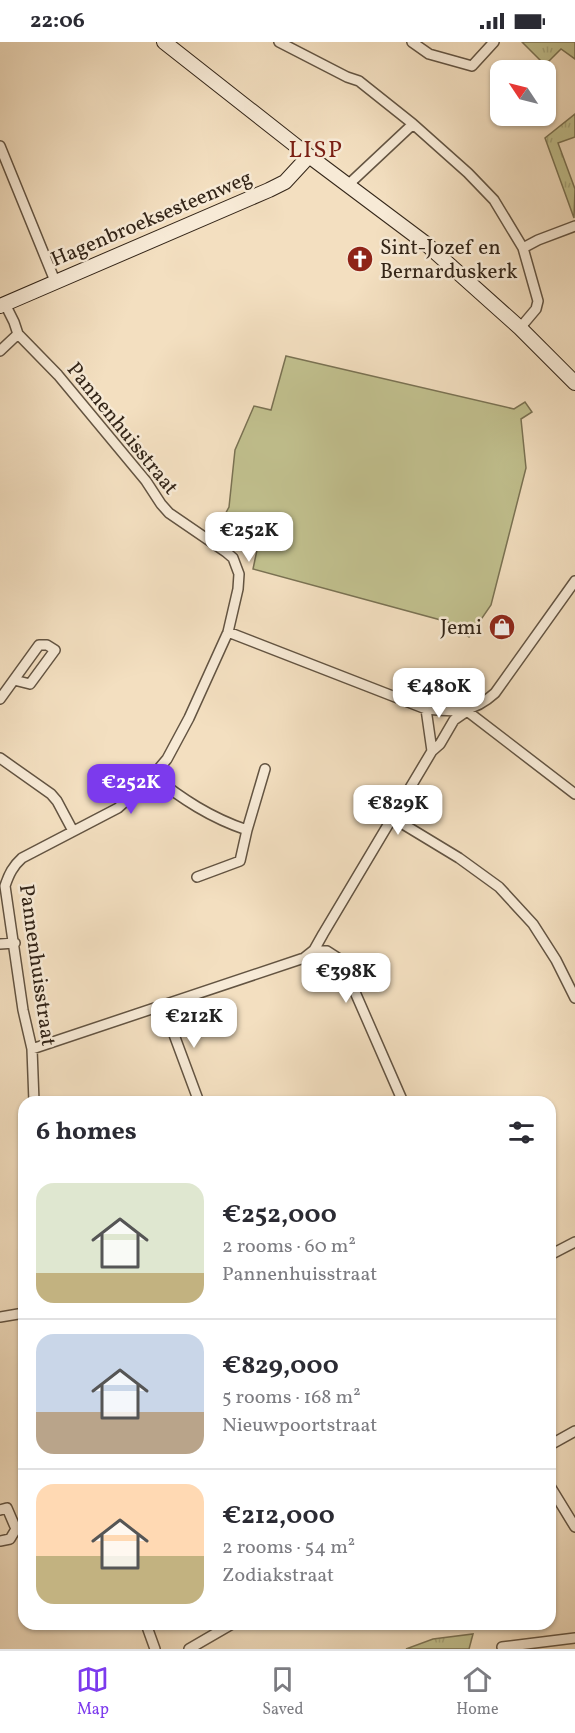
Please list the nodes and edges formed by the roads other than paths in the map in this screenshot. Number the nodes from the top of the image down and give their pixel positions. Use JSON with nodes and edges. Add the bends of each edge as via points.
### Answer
{"nodes":[{"id":1,"x":164,"y":42,"type":"edge"},
{"id":2,"x":279,"y":42,"type":"edge"},
{"id":3,"x":412,"y":42,"type":"edge"},
{"id":4,"x":494,"y":42,"type":"edge"},
{"id":5,"x":294,"y":45,"type":"edge"},
{"id":6,"x":413,"y":124,"type":"junction"},
{"id":7,"x":0,"y":146,"type":"edge"},
{"id":8,"x":309,"y":156,"type":"junction"},
{"id":9,"x":349,"y":184,"type":"junction"},
{"id":10,"x":575,"y":226,"type":"edge"},
{"id":11,"x":523,"y":248,"type":"junction"},
{"id":12,"x":55,"y":281,"type":"junction"},
{"id":13,"x":2,"y":305,"type":"edge"},
{"id":14,"x":520,"y":328,"type":"junction"},
{"id":15,"x":18,"y":334,"type":"junction"},
{"id":16,"x":0,"y":351,"type":"edge"},
{"id":17,"x":575,"y":383,"type":"edge"},
{"id":18,"x":575,"y":581,"type":"edge"},
{"id":19,"x":228,"y":632,"type":"junction"},
{"id":20,"x":14,"y":680,"type":"junction"},
{"id":21,"x":0,"y":699,"type":"edge"},
{"id":22,"x":426,"y":710,"type":"junction"},
{"id":23,"x":467,"y":711,"type":"junction"},
{"id":24,"x":432,"y":751,"type":"junction"},
{"id":25,"x":0,"y":758,"type":"edge"},
{"id":26,"x":265,"y":769,"type":"dead end"},
{"id":27,"x":152,"y":775,"type":"junction"},
{"id":28,"x":575,"y":794,"type":"edge"},
{"id":29,"x":393,"y":818,"type":"junction"},
{"id":30,"x":73,"y":831,"type":"junction"},
{"id":31,"x":247,"y":831,"type":"junction"},
{"id":32,"x":197,"y":876,"type":"dead end"},
{"id":33,"x":15,"y":943,"type":"junction"},
{"id":34,"x":0,"y":944,"type":"edge"},
{"id":35,"x":314,"y":950,"type":"junction"},
{"id":36,"x":575,"y":998,"type":"edge"},
{"id":37,"x":163,"y":1005,"type":"junction"},
{"id":38,"x":32,"y":1049,"type":"junction"},
{"id":39,"x":34,"y":1096,"type":"edge"},
{"id":40,"x":197,"y":1096,"type":"edge"},
{"id":41,"x":400,"y":1096,"type":"edge"},
{"id":42,"x":575,"y":1242,"type":"edge"},
{"id":43,"x":556,"y":1252,"type":"edge"},
{"id":44,"x":18,"y":1314,"type":"edge"},
{"id":45,"x":0,"y":1317,"type":"edge"},
{"id":46,"x":575,"y":1431,"type":"edge"},
{"id":47,"x":556,"y":1442,"type":"edge"},
{"id":48,"x":556,"y":1496,"type":"edge"},
{"id":49,"x":4,"y":1509,"type":"edge"},
{"id":50,"x":575,"y":1527,"type":"edge"},
{"id":51,"x":0,"y":1541,"type":"edge"},
{"id":52,"x":148,"y":1630,"type":"edge"},
{"id":53,"x":222,"y":1630,"type":"edge"},
{"id":54,"x":575,"y":1638,"type":"edge"},
{"id":55,"x":502,"y":1647,"type":"dead end"},
{"id":56,"x":155,"y":1649,"type":"edge"},
{"id":57,"x":189,"y":1649,"type":"edge"}],
"edges":[{"from":1,"to":8,"type":"street"},
{"from":2,"to":5,"type":"street"},
{"from":3,"to":4,"type":"street","via":[[429,54],[472,66]]},
{"from":5,"to":6,"type":"street","via":[[359,81]]},
{"from":6,"to":9,"type":"street"},
{"from":6,"to":11,"type":"street","via":[[487,192]]},
{"from":7,"to":12,"type":"street"},
{"from":8,"to":9,"type":"street"},
{"from":8,"to":12,"type":"street","name":"Hagenbroeksesteenweg","via":[[298,171],[277,186]]},
{"from":9,"to":14,"type":"street","via":[[425,243]]},
{"from":10,"to":11,"type":"street"},
{"from":11,"to":14,"type":"street","via":[[538,301]]},
{"from":12,"to":13,"type":"street","name":"Hagenbroeksesteenweg"},
{"from":13,"to":15,"type":"street","name":"Pannenhuisstraat"},
{"from":14,"to":17,"type":"street"},
{"from":15,"to":16,"type":"street"},
{"from":15,"to":19,"type":"street","name":"Pannenhuisstraat","via":[[58,375],[165,508],[232,558],[239,574]]},
{"from":18,"to":23,"type":"street","via":[[495,693]]},
{"from":19,"to":22,"type":"street"},
{"from":19,"to":27,"type":"street","name":"Pannenhuisstraat","via":[[176,744]]},
{"from":20,"to":20,"type":"street","via":[[39,645],[55,650],[30,684]]},
{"from":20,"to":21,"type":"street"},
{"from":22,"to":23,"type":"street"},
{"from":22,"to":24,"type":"street"},
{"from":23,"to":24,"type":"street","via":[[454,720]]},
{"from":23,"to":28,"type":"street"},
{"from":24,"to":29,"type":"street"},
{"from":25,"to":30,"type":"street","via":[[51,794]]},
{"from":26,"to":31,"type":"street"},
{"from":27,"to":30,"type":"street","name":"Pannenhuisstraat","via":[[118,808]]},
{"from":27,"to":31,"type":"street","via":[[184,800]]},
{"from":29,"to":35,"type":"street"},
{"from":29,"to":36,"type":"street","via":[[459,858],[506,893],[533,924]]},
{"from":30,"to":33,"type":"street","name":"Pannenhuisstraat","via":[[13,866],[5,886]]},
{"from":31,"to":32,"type":"street","via":[[240,861]]},
{"from":33,"to":34,"type":"street"},
{"from":33,"to":38,"type":"street","name":"Pannenhuisstraat"},
{"from":35,"to":37,"type":"street","via":[[304,958]]},
{"from":35,"to":41,"type":"street","via":[[327,951],[341,960]]},
{"from":37,"to":38,"type":"street"},
{"from":37,"to":40,"type":"street"},
{"from":38,"to":39,"type":"street","name":"Pannenhuisstraat"},
{"from":42,"to":43,"type":"street"},
{"from":44,"to":45,"type":"street"},
{"from":46,"to":47,"type":"street"},
{"from":48,"to":50,"type":"street"},
{"from":49,"to":51,"type":"street","via":[[15,1530],[10,1539]]},
{"from":52,"to":56,"type":"street"},
{"from":53,"to":57,"type":"street"},
{"from":54,"to":55,"type":"street"}]}
